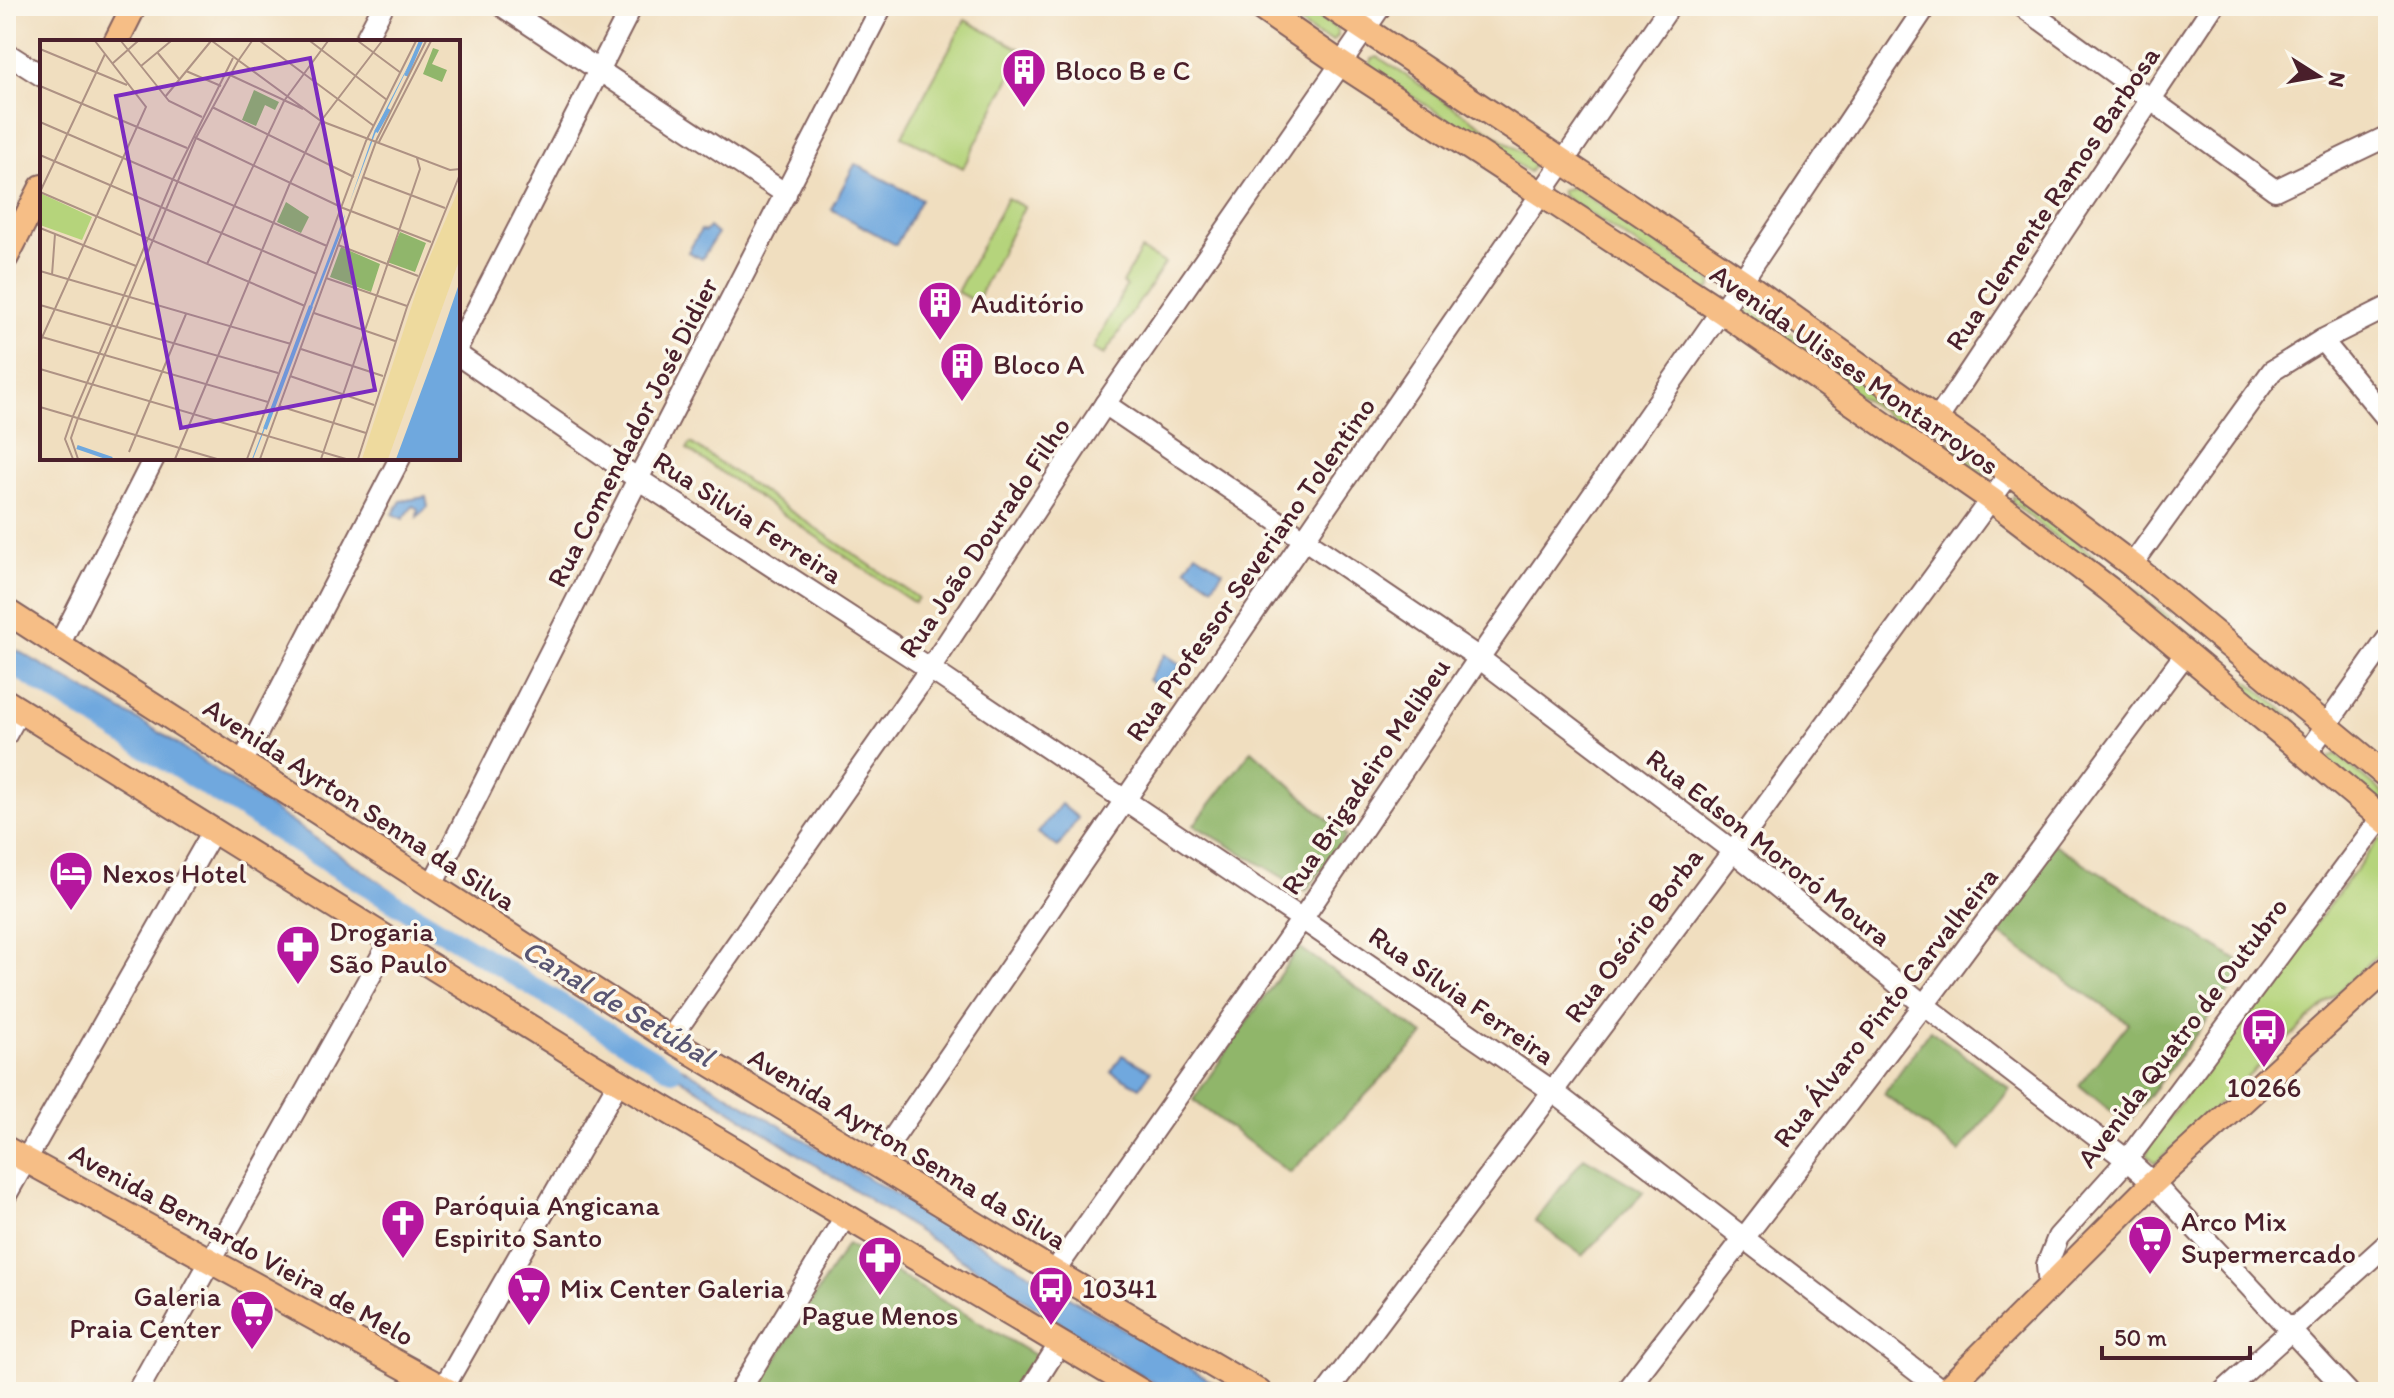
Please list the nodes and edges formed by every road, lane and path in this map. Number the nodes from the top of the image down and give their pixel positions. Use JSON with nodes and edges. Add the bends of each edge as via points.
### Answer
{"nodes":[{"id":1,"x":134,"y":6,"type":"edge"},
{"id":2,"x":383,"y":6,"type":"edge"},
{"id":3,"x":502,"y":6,"type":"edge"},
{"id":4,"x":632,"y":6,"type":"edge"},
{"id":5,"x":882,"y":6,"type":"edge"},
{"id":6,"x":1258,"y":6,"type":"edge"},
{"id":7,"x":1330,"y":6,"type":"edge"},
{"id":8,"x":1381,"y":6,"type":"edge"},
{"id":9,"x":1670,"y":6,"type":"edge"},
{"id":10,"x":1926,"y":6,"type":"edge"},
{"id":11,"x":2022,"y":6,"type":"edge"},
{"id":12,"x":2213,"y":6,"type":"edge"},
{"id":13,"x":1365,"y":30,"type":"junction"},
{"id":14,"x":117,"y":40,"type":"edge"},
{"id":15,"x":365,"y":40,"type":"edge"},
{"id":16,"x":6,"y":53,"type":"edge"},
{"id":17,"x":1340,"y":63,"type":"junction"},
{"id":18,"x":599,"y":70,"type":"junction"},
{"id":19,"x":40,"y":75,"type":"edge"},
{"id":20,"x":2152,"y":99,"type":"junction"},
{"id":21,"x":2388,"y":136,"type":"edge"},
{"id":22,"x":1562,"y":161,"type":"junction"},
{"id":23,"x":40,"y":191,"type":"edge"},
{"id":24,"x":1541,"y":193,"type":"junction"},
{"id":25,"x":786,"y":194,"type":"junction"},
{"id":26,"x":6,"y":257,"type":"edge"},
{"id":27,"x":1742,"y":281,"type":"junction"},
{"id":28,"x":2388,"y":307,"type":"edge"},
{"id":29,"x":1721,"y":311,"type":"junction"},
{"id":30,"x":2322,"y":340,"type":"junction"},
{"id":31,"x":460,"y":342,"type":"edge"},
{"id":32,"x":460,"y":356,"type":"edge"},
{"id":33,"x":1105,"y":404,"type":"junction"},
{"id":34,"x":1937,"y":420,"type":"junction"},
{"id":35,"x":2388,"y":420,"type":"edge"},
{"id":36,"x":153,"y":460,"type":"edge"},
{"id":37,"x":399,"y":460,"type":"edge"},
{"id":38,"x":2010,"y":473,"type":"junction"},
{"id":39,"x":638,"y":479,"type":"junction"},
{"id":40,"x":1992,"y":500,"type":"junction"},
{"id":41,"x":1305,"y":541,"type":"junction"},
{"id":42,"x":2132,"y":565,"type":"junction"},
{"id":43,"x":6,"y":611,"type":"edge"},
{"id":44,"x":2388,"y":638,"type":"edge"},
{"id":45,"x":59,"y":645,"type":"junction"},
{"id":46,"x":2186,"y":653,"type":"junction"},
{"id":47,"x":1479,"y":658,"type":"junction"},
{"id":48,"x":930,"y":669,"type":"junction"},
{"id":49,"x":13,"y":706,"type":"edge"},
{"id":50,"x":2326,"y":727,"type":"junction"},
{"id":51,"x":6,"y":735,"type":"edge"},
{"id":52,"x":2306,"y":754,"type":"junction"},
{"id":53,"x":242,"y":763,"type":"junction"},
{"id":54,"x":2388,"y":777,"type":"edge"},
{"id":55,"x":1124,"y":800,"type":"junction"},
{"id":56,"x":2385,"y":820,"type":"edge"},
{"id":57,"x":213,"y":831,"type":"junction"},
{"id":58,"x":1733,"y":851,"type":"junction"},
{"id":59,"x":432,"y":885,"type":"junction"},
{"id":60,"x":1302,"y":919,"type":"junction"},
{"id":61,"x":390,"y":941,"type":"junction"},
{"id":62,"x":2388,"y":968,"type":"edge"},
{"id":63,"x":1924,"y":1005,"type":"junction"},
{"id":64,"x":670,"y":1039,"type":"junction"},
{"id":65,"x":619,"y":1081,"type":"junction"},
{"id":66,"x":1551,"y":1090,"type":"junction"},
{"id":67,"x":16,"y":1155,"type":"edge"},
{"id":68,"x":2127,"y":1160,"type":"junction"},
{"id":69,"x":876,"y":1163,"type":"junction"},
{"id":70,"x":2153,"y":1183,"type":"junction"},
{"id":71,"x":6,"y":1195,"type":"edge"},
{"id":72,"x":846,"y":1215,"type":"junction"},
{"id":73,"x":1742,"y":1238,"type":"junction"},
{"id":74,"x":2388,"y":1243,"type":"edge"},
{"id":75,"x":210,"y":1261,"type":"junction"},
{"id":76,"x":1054,"y":1272,"type":"junction"},
{"id":77,"x":2049,"y":1287,"type":"junction"},
{"id":78,"x":2292,"y":1330,"type":"junction"},
{"id":79,"x":1060,"y":1343,"type":"junction"},
{"id":80,"x":445,"y":1391,"type":"edge"},
{"id":81,"x":137,"y":1392,"type":"edge"},
{"id":82,"x":739,"y":1392,"type":"edge"},
{"id":83,"x":1029,"y":1392,"type":"edge"},
{"id":84,"x":1142,"y":1392,"type":"edge"},
{"id":85,"x":1259,"y":1392,"type":"edge"},
{"id":86,"x":1327,"y":1392,"type":"edge"},
{"id":87,"x":1625,"y":1392,"type":"edge"},
{"id":88,"x":1944,"y":1392,"type":"edge"},
{"id":89,"x":2223,"y":1392,"type":"edge"},
{"id":90,"x":2348,"y":1392,"type":"edge"}],
"edges":[{"from":1,"to":14,"type":"main road"},
{"from":2,"to":15,"type":"street"},
{"from":3,"to":18,"type":"street"},
{"from":4,"to":18,"type":"street"},
{"from":5,"to":25,"type":"street","name":"Rua Comendador José Didier"},
{"from":6,"to":17,"type":"main road","name":"Avenida Ulisses Montarroyos"},
{"from":7,"to":13,"type":"main road","name":"Avenida Ulisses Montarroyos"},
{"from":8,"to":13,"type":"street","name":"Rua João Dourado Filho"},
{"from":9,"to":22,"type":"street","name":"Rua Professor Severiano Tolentino"},
{"from":10,"to":27,"type":"street","name":"Rua Brigadeiro Melibeu"},
{"from":11,"to":20,"type":"street"},
{"from":12,"to":20,"type":"street","name":"Rua Clemente Ramos Barbosa"},
{"from":13,"to":17,"type":"street","name":"Rua João Dourado Filho"},
{"from":13,"to":22,"type":"main road","name":"Avenida Ulisses Montarroyos"},
{"from":16,"to":19,"type":"street"},
{"from":17,"to":24,"type":"main road","name":"Avenida Ulisses Montarroyos"},
{"from":17,"to":33,"type":"street","name":"Rua João Dourado Filho"},
{"from":18,"to":25,"type":"street"},
{"from":18,"to":31,"type":"street"},
{"from":20,"to":21,"type":"street","via":[[2275,190]]},
{"from":20,"to":34,"type":"street","name":"Rua Clemente Ramos Barbosa"},
{"from":22,"to":24,"type":"street","name":"Rua Professor Severiano Tolentino"},
{"from":22,"to":27,"type":"main road","name":"Avenida Ulisses Montarroyos"},
{"from":23,"to":26,"type":"main road"},
{"from":24,"to":29,"type":"main road","name":"Avenida Ulisses Montarroyos"},
{"from":24,"to":41,"type":"street","name":"Rua Professor Severiano Tolentino"},
{"from":25,"to":39,"type":"street","name":"Rua Comendador José Didier"},
{"from":27,"to":29,"type":"street","name":"Rua Brigadeiro Melibeu"},
{"from":27,"to":34,"type":"main road","name":"Avenida Ulisses Montarroyos"},
{"from":28,"to":30,"type":"street"},
{"from":29,"to":40,"type":"main road","name":"Avenida Ulisses Montarroyos"},
{"from":29,"to":47,"type":"street","name":"Rua Brigadeiro Melibeu"},
{"from":30,"to":35,"type":"street"},
{"from":30,"to":42,"type":"street","via":[[2272,371]]},
{"from":32,"to":39,"type":"street","name":"Rua Silvia Ferreira"},
{"from":33,"to":41,"type":"street","name":"Rua Edson Mororó Moura"},
{"from":33,"to":48,"type":"street","name":"Rua João Dourado Filho"},
{"from":34,"to":38,"type":"main road","name":"Avenida Ulisses Montarroyos"},
{"from":36,"to":45,"type":"street"},
{"from":37,"to":53,"type":"street"},
{"from":38,"to":40,"type":"street","name":"Rua Osório Borba"},
{"from":38,"to":42,"type":"main road","name":"Avenida Ulisses Montarroyos"},
{"from":39,"to":48,"type":"street","name":"Rua Silvia Ferreira"},
{"from":39,"to":59,"type":"street","name":"Rua Comendador José Didier"},
{"from":40,"to":46,"type":"main road","name":"Avenida Ulisses Montarroyos"},
{"from":40,"to":58,"type":"street","name":"Rua Osório Borba"},
{"from":41,"to":47,"type":"street","name":"Rua Edson Mororó Moura"},
{"from":41,"to":55,"type":"street","name":"Rua Professor Severiano Tolentino"},
{"from":42,"to":50,"type":"main road","name":"Avenida Ulisses Montarroyos"},
{"from":43,"to":45,"type":"main road","name":"Avenida Ayrton Senna da Silva"},
{"from":44,"to":50,"type":"street"},
{"from":45,"to":53,"type":"main road","name":"Avenida Ayrton Senna da Silva"},
{"from":46,"to":52,"type":"main road","name":"Avenida Ulisses Montarroyos"},
{"from":46,"to":63,"type":"street","name":"Rua Álvaro Pinto Carvalheira"},
{"from":47,"to":58,"type":"street","name":"Rua Edson Mororó Moura"},
{"from":47,"to":60,"type":"street","name":"Rua Brigadeiro Melibeu"},
{"from":48,"to":55,"type":"street","name":"Rua Sílvia Ferreira"},
{"from":48,"to":64,"type":"street","name":"Rua João Dourado Filho"},
{"from":49,"to":51,"type":"street"},
{"from":49,"to":57,"type":"main road"},
{"from":50,"to":52,"type":"street"},
{"from":50,"to":54,"type":"main road","name":"Avenida Ulisses Montarroyos"},
{"from":52,"to":56,"type":"main road","name":"Avenida Ulisses Montarroyos"},
{"from":53,"to":59,"type":"main road","name":"Avenida Ayrton Senna da Silva"},
{"from":55,"to":60,"type":"street","name":"Rua Sílvia Ferreira"},
{"from":55,"to":69,"type":"street","name":"Rua Professor Severiano Tolentino"},
{"from":56,"to":68,"type":"street","name":"Avenida Quatro de Outubro"},
{"from":57,"to":61,"type":"main road"},
{"from":57,"to":67,"type":"street"},
{"from":58,"to":63,"type":"street","name":"Rua Edson Mororó Moura"},
{"from":58,"to":66,"type":"street","name":"Rua Osório Borba"},
{"from":59,"to":64,"type":"main road","name":"Avenida Ayrton Senna da Silva"},
{"from":60,"to":66,"type":"street","name":"Rua Sílvia Ferreira"},
{"from":60,"to":76,"type":"street","name":"Rua Brigadeiro Melibeu"},
{"from":61,"to":65,"type":"main road"},
{"from":61,"to":75,"type":"street"},
{"from":62,"to":70,"type":"main road"},
{"from":63,"to":68,"type":"street","name":"Rua Edson Mororó Moura"},
{"from":63,"to":73,"type":"street","name":"Rua Álvaro Pinto Carvalheira"},
{"from":64,"to":69,"type":"main road","name":"Avenida Ayrton Senna da Silva"},
{"from":65,"to":72,"type":"main road"},
{"from":65,"to":80,"type":"street"},
{"from":66,"to":73,"type":"street","name":"Rua Sílvia Ferreira"},
{"from":66,"to":86,"type":"street","name":"Rua Osório Borba"},
{"from":67,"to":71,"type":"street"},
{"from":67,"to":75,"type":"main road","name":"Avenida Bernardo Vieira de Melo"},
{"from":68,"to":70,"type":"street","name":"Rua Edson Mororó Moura"},
{"from":68,"to":77,"type":"street","name":"Avenida Quatro de Outubro","via":[[2058,1237],[2047,1265]]},
{"from":69,"to":76,"type":"main road","name":"Avenida Ayrton Senna da Silva"},
{"from":70,"to":77,"type":"main road"},
{"from":70,"to":78,"type":"street","name":"Rua Edson Mororó Moura"},
{"from":72,"to":79,"type":"main road"},
{"from":72,"to":82,"type":"street"},
{"from":73,"to":87,"type":"street","name":"Rua Álvaro Pinto Carvalheira"},
{"from":73,"to":88,"type":"street","name":"Rua Sílvia Ferreira"},
{"from":74,"to":78,"type":"street"},
{"from":75,"to":80,"type":"main road","name":"Avenida Bernardo Vieira de Melo"},
{"from":75,"to":81,"type":"street"},
{"from":76,"to":85,"type":"main road","name":"Avenida Ayrton Senna da Silva"},
{"from":77,"to":88,"type":"main road"},
{"from":78,"to":89,"type":"street"},
{"from":78,"to":90,"type":"street","name":"Rua Edson Mororó Moura"},
{"from":79,"to":83,"type":"street"},
{"from":79,"to":84,"type":"main road"}]}
